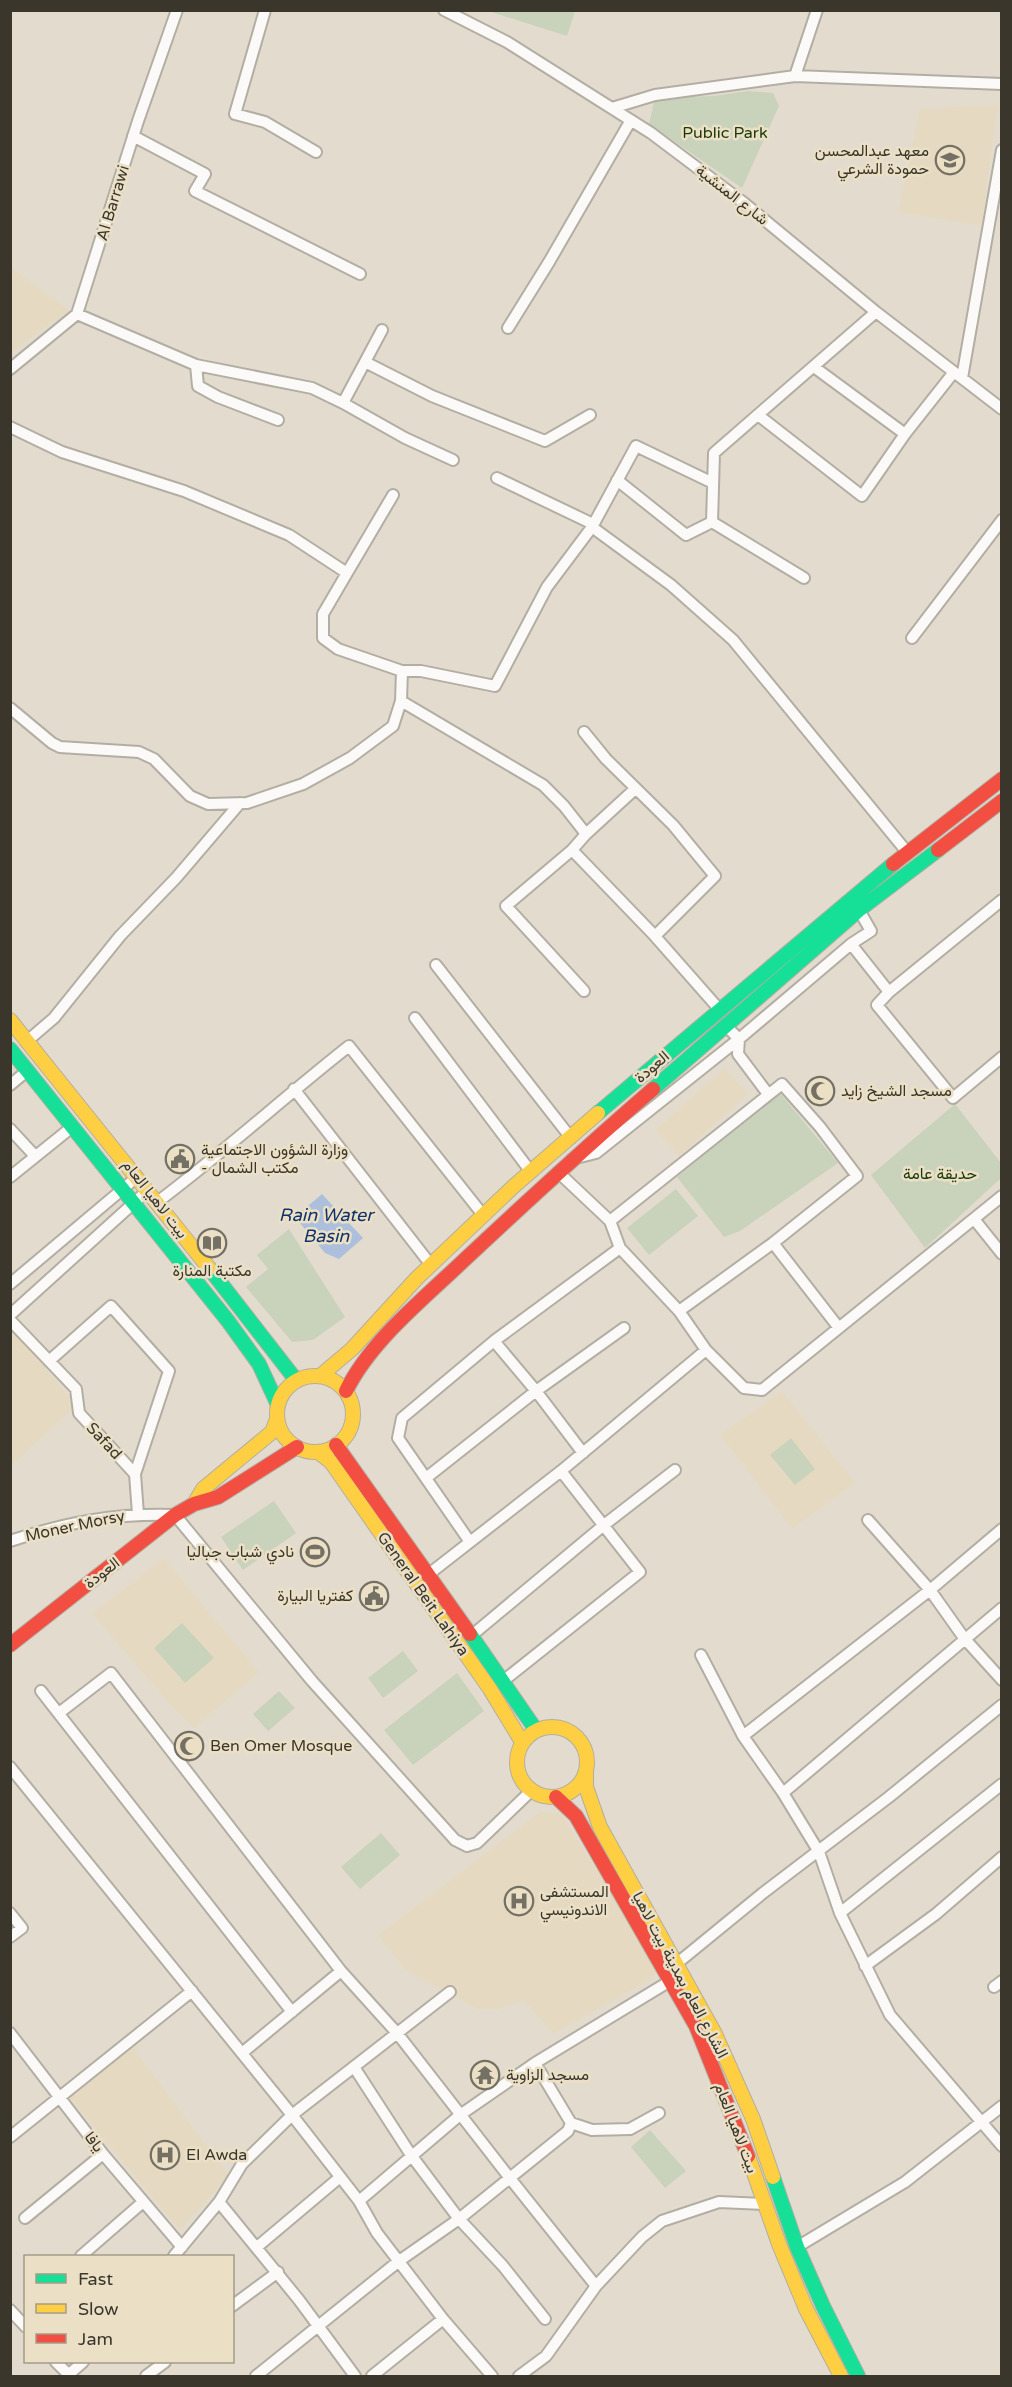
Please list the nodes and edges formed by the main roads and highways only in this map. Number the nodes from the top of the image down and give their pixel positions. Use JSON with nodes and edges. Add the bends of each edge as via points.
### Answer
{"nodes":[{"id":1,"x":1002,"y":779,"type":"edge"},
{"id":2,"x":1002,"y":801,"type":"edge"},
{"id":3,"x":10,"y":1020,"type":"edge"},
{"id":4,"x":10,"y":1049,"type":"edge"},
{"id":5,"x":320,"y":1376,"type":"junction"},
{"id":6,"x":297,"y":1380,"type":"junction"},
{"id":7,"x":346,"y":1391,"type":"junction"},
{"id":8,"x":277,"y":1412,"type":"junction"},
{"id":9,"x":336,"y":1445,"type":"junction"},
{"id":10,"x":297,"y":1447,"type":"junction"},
{"id":11,"x":318,"y":1452,"type":"junction"},
{"id":12,"x":194,"y":1504,"type":"junction"},
{"id":13,"x":10,"y":1645,"type":"edge"},
{"id":14,"x":536,"y":1730,"type":"junction"},
{"id":15,"x":522,"y":1742,"type":"junction"},
{"id":16,"x":586,"y":1773,"type":"junction"},
{"id":17,"x":556,"y":1797,"type":"junction"},
{"id":18,"x":841,"y":2376,"type":"edge"},
{"id":19,"x":858,"y":2376,"type":"edge"}],
"edges":[{"from":1,"to":5,"type":"main road","name":"العودة","via":[[907,852],[531,1172]]},
{"from":2,"to":7,"type":"main road","name":"العودة","via":[[859,910],[572,1159],[408,1313],[357,1368]]},
{"from":3,"to":6,"type":"main road","name":"بيت لاهيا العام"},
{"from":4,"to":8,"type":"main road","name":"بيت لاهيا العام","via":[[228,1321],[259,1364]]},
{"from":5,"to":6,"type":"main road"},
{"from":5,"to":7,"type":"main road"},
{"from":6,"to":8,"type":"main road","via":[[283,1393]]},
{"from":7,"to":9,"type":"main road","via":[[353,1420]]},
{"from":8,"to":10,"type":"main road","via":[[284,1437]]},
{"from":8,"to":12,"type":"main road","name":"العودة","via":[[272,1432],[202,1490]]},
{"from":9,"to":11,"type":"main road"},
{"from":9,"to":14,"type":"main road","name":"General Beit Lahiya"},
{"from":10,"to":11,"type":"main road"},
{"from":10,"to":12,"type":"main road","name":"العودة","via":[[218,1497]]},
{"from":11,"to":15,"type":"main road","name":"General Beit Lahiya","via":[[337,1472],[490,1689]]},
{"from":12,"to":13,"type":"main road","name":"العودة"},
{"from":14,"to":15,"type":"main road"},
{"from":14,"to":16,"type":"main road","via":[[552,1727],[573,1734],[586,1754]]},
{"from":15,"to":17,"type":"main road","via":[[517,1755],[522,1781],[531,1791]]},
{"from":16,"to":17,"type":"main road","via":[[575,1789]]},
{"from":16,"to":19,"type":"main road","name":"الشارع العام بمدينة بيت لاهيا","via":[[586,1787],[600,1827],[715,2034],[753,2119],[797,2247]]},
{"from":17,"to":18,"type":"main road","name":"بيت لاهيا العام","via":[[576,1816],[696,2026],[806,2309]]}]}
